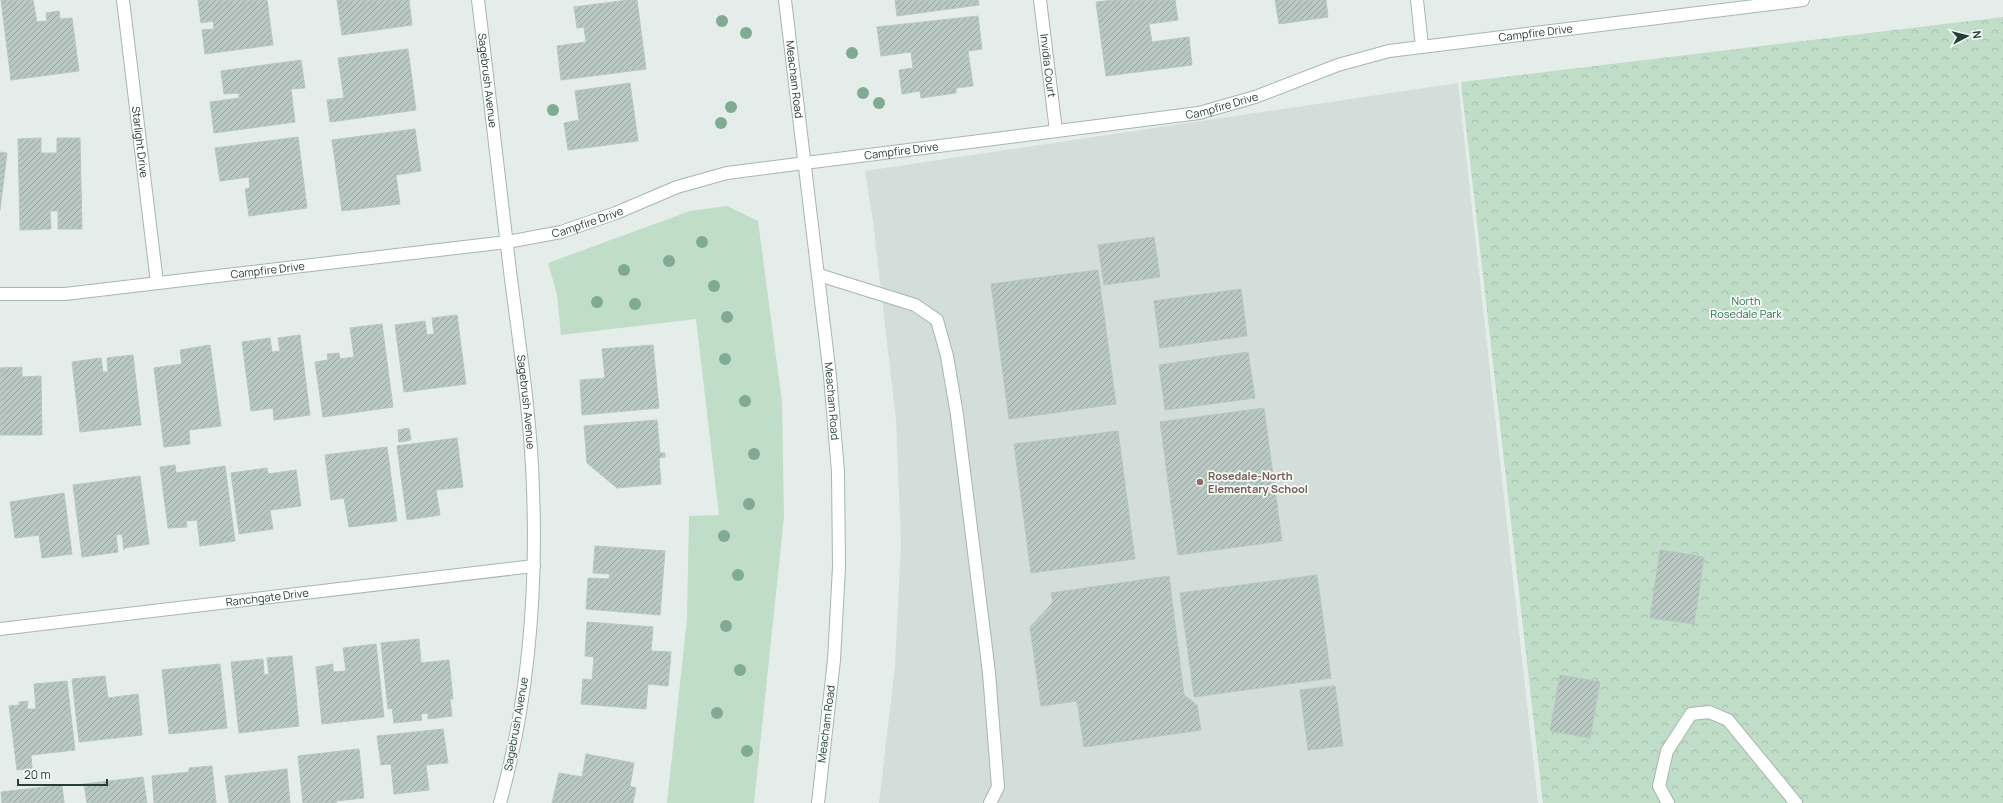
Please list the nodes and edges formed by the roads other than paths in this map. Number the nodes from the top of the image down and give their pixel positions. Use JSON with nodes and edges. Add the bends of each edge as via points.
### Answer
{"nodes":[{"id":1,"x":123,"y":0,"type":"edge"},
{"id":2,"x":478,"y":0,"type":"edge"},
{"id":3,"x":785,"y":0,"type":"edge"},
{"id":4,"x":1040,"y":0,"type":"edge"},
{"id":5,"x":1417,"y":0,"type":"edge"},
{"id":6,"x":1803,"y":0,"type":"edge"},
{"id":7,"x":1422,"y":46,"type":"junction"},
{"id":8,"x":1056,"y":131,"type":"junction"},
{"id":9,"x":805,"y":162,"type":"junction"},
{"id":10,"x":507,"y":242,"type":"junction"},
{"id":11,"x":818,"y":275,"type":"junction"},
{"id":12,"x":157,"y":283,"type":"junction"},
{"id":13,"x":0,"y":294,"type":"edge"},
{"id":14,"x":534,"y":566,"type":"junction"},
{"id":15,"x":0,"y":629,"type":"edge"},
{"id":16,"x":500,"y":803,"type":"edge"},
{"id":17,"x":818,"y":803,"type":"edge"},
{"id":18,"x":990,"y":803,"type":"edge"},
{"id":19,"x":1668,"y":803,"type":"edge"},
{"id":20,"x":1796,"y":803,"type":"edge"}],
"edges":[{"from":1,"to":12,"type":"street","name":"Starlight Drive"},
{"from":2,"to":10,"type":"street","name":"Sagebrush Avenue"},
{"from":3,"to":9,"type":"street","name":"Meacham Road"},
{"from":4,"to":8,"type":"street","name":"Invidia Court"},
{"from":5,"to":7,"type":"street"},
{"from":6,"to":7,"type":"street","name":"Campfire Drive"},
{"from":7,"to":8,"type":"street","name":"Campfire Drive","via":[[1389,51],[1338,65],[1255,97],[1199,112]]},
{"from":8,"to":9,"type":"street","name":"Campfire Drive"},
{"from":9,"to":10,"type":"street","name":"Campfire Drive","via":[[727,172],[676,187],[616,213],[561,232]]},
{"from":9,"to":11,"type":"street","name":"Meacham Road"},
{"from":10,"to":12,"type":"street","name":"Campfire Drive"},
{"from":10,"to":14,"type":"street","name":"Sagebrush Avenue","via":[[534,487]]},
{"from":11,"to":17,"type":"street","name":"Meacham Road","via":[[838,472],[839,566],[834,660]]},
{"from":11,"to":18,"type":"street","via":[[915,305],[937,320],[947,356],[957,415],[989,673],[998,787]]},
{"from":12,"to":13,"type":"street","name":"Campfire Drive","via":[[66,294]]},
{"from":14,"to":15,"type":"street","name":"Ranchgate Drive"},
{"from":14,"to":16,"type":"street","name":"Sagebrush Avenue","via":[[532,617],[522,702]]},
{"from":19,"to":20,"type":"street","via":[[1658,786],[1667,751],[1691,714],[1709,712],[1728,720]]}]}
